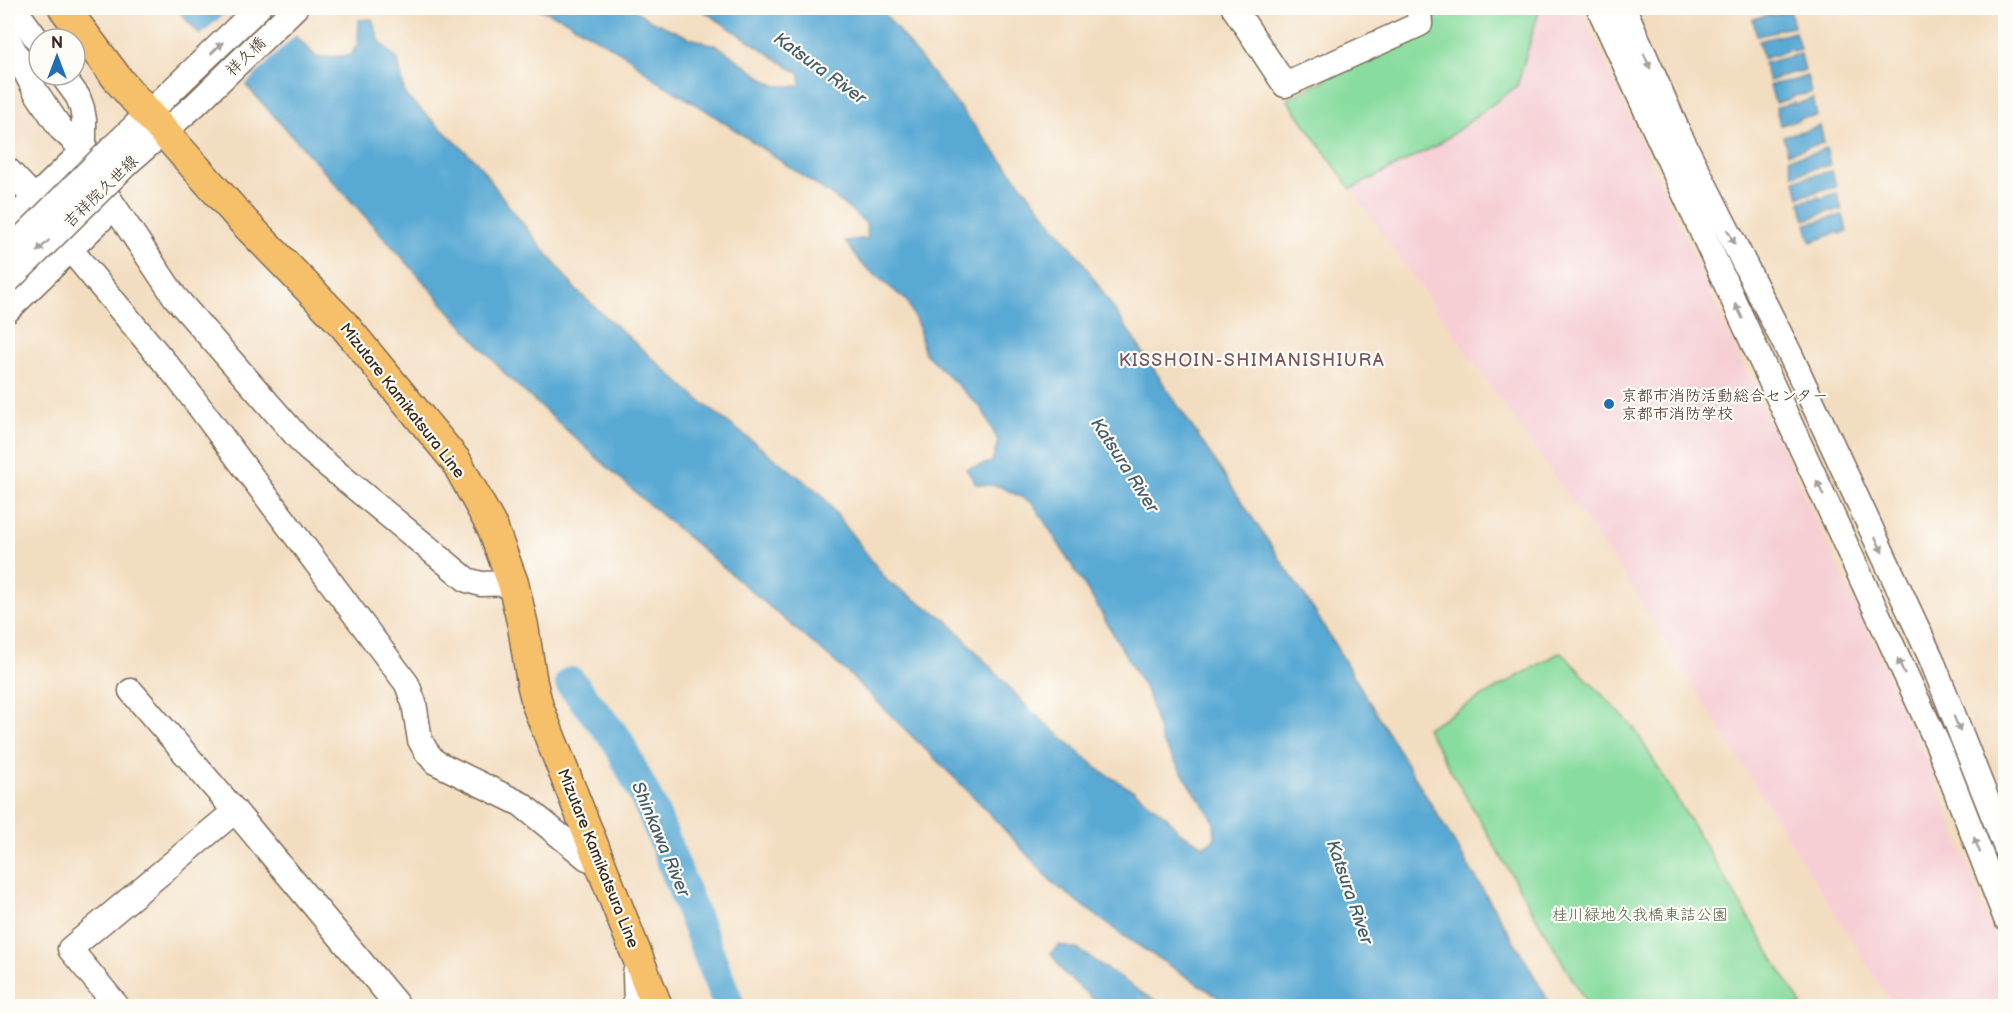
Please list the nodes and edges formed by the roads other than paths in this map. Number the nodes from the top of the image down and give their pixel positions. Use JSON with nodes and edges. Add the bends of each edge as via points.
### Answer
{"nodes":[{"id":1,"x":14,"y":8,"type":"edge"},
{"id":2,"x":64,"y":8,"type":"edge"},
{"id":3,"x":258,"y":8,"type":"edge"},
{"id":4,"x":295,"y":8,"type":"edge"},
{"id":5,"x":1234,"y":8,"type":"edge"},
{"id":6,"x":1419,"y":8,"type":"edge"},
{"id":7,"x":1599,"y":8,"type":"edge"},
{"id":8,"x":1623,"y":8,"type":"edge"},
{"id":9,"x":28,"y":27,"type":"edge"},
{"id":10,"x":8,"y":39,"type":"edge"},
{"id":11,"x":71,"y":87,"type":"edge"},
{"id":12,"x":175,"y":88,"type":"joint"},
{"id":13,"x":195,"y":105,"type":"joint"},
{"id":14,"x":156,"y":123,"type":"junction"},
{"id":15,"x":84,"y":150,"type":"junction"},
{"id":16,"x":123,"y":153,"type":"junction"},
{"id":17,"x":8,"y":170,"type":"edge"},
{"id":18,"x":34,"y":197,"type":"junction"},
{"id":19,"x":114,"y":207,"type":"junction"},
{"id":20,"x":8,"y":224,"type":"edge"},
{"id":21,"x":74,"y":245,"type":"junction"},
{"id":22,"x":8,"y":252,"type":"edge"},
{"id":23,"x":8,"y":281,"type":"edge"},
{"id":24,"x":8,"y":310,"type":"edge"},
{"id":25,"x":513,"y":583,"type":"junction"},
{"id":26,"x":131,"y":692,"type":"dead end"},
{"id":27,"x":235,"y":811,"type":"junction"},
{"id":28,"x":2006,"y":848,"type":"edge"},
{"id":29,"x":601,"y":863,"type":"junction"},
{"id":30,"x":2006,"y":919,"type":"edge"},
{"id":31,"x":639,"y":957,"type":"junction"},
{"id":32,"x":117,"y":1006,"type":"edge"},
{"id":33,"x":398,"y":1006,"type":"edge"},
{"id":34,"x":636,"y":1006,"type":"edge"},
{"id":35,"x":657,"y":1006,"type":"edge"}],
"edges":[{"from":1,"to":9,"type":"street"},
{"from":2,"to":14,"type":"main road","name":"Mizutare Kamikatsura Line"},
{"from":12,"to":3,"type":"street","name":"祥久橋","one_way":true},
{"from":4,"to":13,"type":"street","name":"祥久橋"},
{"from":5,"to":6,"type":"street","via":[[1285,85],[1420,24]]},
{"from":30,"to":7,"type":"street","one_way":true,"via":[[1938,745]]},
{"from":8,"to":28,"type":"street","one_way":true,"via":[[1679,134],[1790,354],[1931,658]]},
{"from":10,"to":15,"type":"street","via":[[61,129]]},
{"from":11,"to":15,"type":"street","via":[[82,108]]},
{"from":12,"to":14,"type":"street","name":"吉祥院久世線"},
{"from":13,"to":14,"type":"street","name":"吉祥院久世線"},
{"from":14,"to":16,"type":"street","name":"吉祥院久世線"},
{"from":14,"to":25,"type":"main road","name":"Mizutare Kamikatsura Line","via":[[244,222],[343,324],[456,461],[493,529]]},
{"from":15,"to":18,"type":"street"},
{"from":15,"to":19,"type":"street"},
{"from":16,"to":22,"type":"street","name":"吉祥院久世線","bridge":true},
{"from":16,"to":23,"type":"street","name":"吉祥院久世線","one_way":true,"bridge":true},
{"from":17,"to":18,"type":"street"},
{"from":18,"to":20,"type":"street"},
{"from":18,"to":21,"type":"street"},
{"from":19,"to":21,"type":"street"},
{"from":19,"to":25,"type":"street","via":[[175,297],[308,449],[467,580],[481,584]]},
{"from":21,"to":24,"type":"street"},
{"from":21,"to":29,"type":"street","via":[[407,684],[420,740],[435,762],[521,804],[587,858]]},
{"from":25,"to":29,"type":"main road","name":"Mizutare Kamikatsura Line","via":[[538,706]]},
{"from":26,"to":27,"type":"street"},
{"from":27,"to":32,"type":"street","via":[[70,949]]},
{"from":27,"to":33,"type":"street"},
{"from":29,"to":31,"type":"main road","name":"Mizutare Kamikatsura Line"},
{"from":31,"to":34,"type":"street"},
{"from":31,"to":35,"type":"main road","name":"Mizutare Kamikatsura Line"}]}
